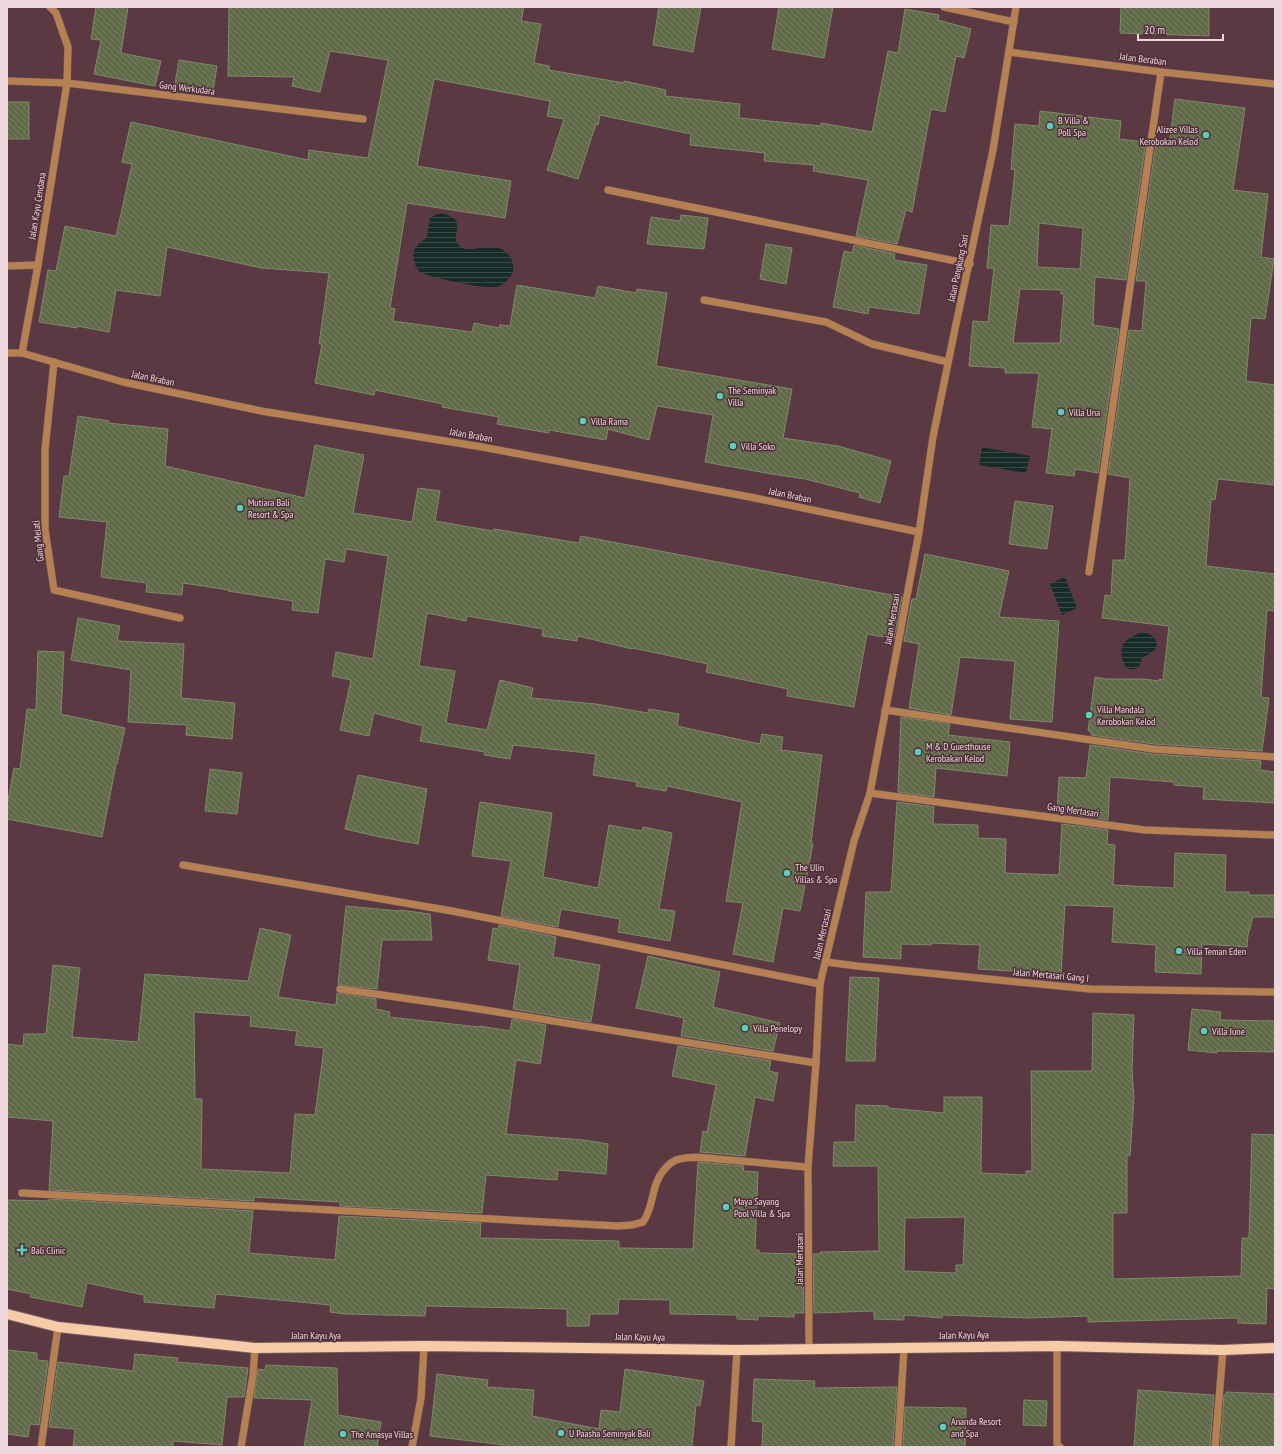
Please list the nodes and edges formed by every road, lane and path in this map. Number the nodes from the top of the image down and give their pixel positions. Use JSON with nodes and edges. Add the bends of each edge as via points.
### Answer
{"nodes":[{"id":1,"x":50,"y":7,"type":"edge"},
{"id":2,"x":944,"y":7,"type":"edge"},
{"id":3,"x":1016,"y":7,"type":"edge"},
{"id":4,"x":1014,"y":22,"type":"junction"},
{"id":5,"x":1009,"y":52,"type":"junction"},
{"id":6,"x":1161,"y":72,"type":"junction"},
{"id":7,"x":7,"y":81,"type":"edge"},
{"id":8,"x":67,"y":83,"type":"junction"},
{"id":9,"x":1275,"y":84,"type":"edge"},
{"id":10,"x":363,"y":119,"type":"dead end"},
{"id":11,"x":608,"y":190,"type":"dead end"},
{"id":12,"x":970,"y":264,"type":"junction"},
{"id":13,"x":38,"y":265,"type":"junction"},
{"id":14,"x":7,"y":266,"type":"edge"},
{"id":15,"x":704,"y":300,"type":"dead end"},
{"id":16,"x":7,"y":353,"type":"edge"},
{"id":17,"x":22,"y":353,"type":"junction"},
{"id":18,"x":54,"y":362,"type":"junction"},
{"id":19,"x":948,"y":362,"type":"junction"},
{"id":20,"x":918,"y":532,"type":"junction"},
{"id":21,"x":1089,"y":572,"type":"dead end"},
{"id":22,"x":180,"y":618,"type":"dead end"},
{"id":23,"x":885,"y":710,"type":"junction"},
{"id":24,"x":1275,"y":757,"type":"edge"},
{"id":25,"x":870,"y":793,"type":"junction"},
{"id":26,"x":1275,"y":835,"type":"edge"},
{"id":27,"x":184,"y":865,"type":"dead end"},
{"id":28,"x":826,"y":962,"type":"junction"},
{"id":29,"x":820,"y":984,"type":"junction"},
{"id":30,"x":340,"y":988,"type":"dead end"},
{"id":31,"x":1275,"y":992,"type":"edge"},
{"id":32,"x":816,"y":1063,"type":"junction"},
{"id":33,"x":808,"y":1167,"type":"junction"},
{"id":34,"x":22,"y":1193,"type":"dead end"},
{"id":35,"x":7,"y":1314,"type":"edge"},
{"id":36,"x":58,"y":1326,"type":"junction"},
{"id":37,"x":424,"y":1346,"type":"junction"},
{"id":38,"x":1057,"y":1346,"type":"junction"},
{"id":39,"x":255,"y":1348,"type":"junction"},
{"id":40,"x":904,"y":1348,"type":"junction"},
{"id":41,"x":1275,"y":1348,"type":"edge"},
{"id":42,"x":809,"y":1349,"type":"junction"},
{"id":43,"x":737,"y":1350,"type":"junction"},
{"id":44,"x":1223,"y":1350,"type":"junction"},
{"id":45,"x":41,"y":1447,"type":"edge"},
{"id":46,"x":241,"y":1447,"type":"edge"},
{"id":47,"x":412,"y":1447,"type":"edge"},
{"id":48,"x":731,"y":1447,"type":"edge"},
{"id":49,"x":898,"y":1447,"type":"edge"},
{"id":50,"x":1060,"y":1447,"type":"edge"},
{"id":51,"x":1215,"y":1447,"type":"edge"}],
"edges":[{"from":1,"to":8,"type":"street","name":"Jalan Kayu Cendana","via":[[56,12],[68,47]]},
{"from":2,"to":4,"type":"street"},
{"from":3,"to":4,"type":"street","name":"Jalan Pangkung Sari"},
{"from":4,"to":5,"type":"street","name":"Jalan Pangkung Sari"},
{"from":5,"to":6,"type":"street","name":"Jalan Beraban"},
{"from":5,"to":12,"type":"street","name":"Jalan Pangkung Sari","via":[[994,150]]},
{"from":6,"to":9,"type":"street","name":"Jalan Beraban"},
{"from":6,"to":21,"type":"street"},
{"from":7,"to":8,"type":"street","name":"Gang Werkudara"},
{"from":8,"to":10,"type":"street","name":"Gang Werkudara"},
{"from":8,"to":13,"type":"street","name":"Jalan Kayu Cendana"},
{"from":11,"to":12,"type":"street"},
{"from":12,"to":19,"type":"street","name":"Jalan Pangkung Sari"},
{"from":13,"to":14,"type":"street"},
{"from":13,"to":17,"type":"street","name":"Jalan Kayu Cendana"},
{"from":15,"to":19,"type":"street","via":[[826,322],[872,344]]},
{"from":16,"to":17,"type":"street"},
{"from":17,"to":18,"type":"street","name":"Jalan Braban"},
{"from":18,"to":20,"type":"street","name":"Jalan Braban","via":[[123,382],[261,411],[498,450],[750,497]]},
{"from":18,"to":22,"type":"street","name":"Gang Melati","via":[[45,450],[45,530],[54,590]]},
{"from":19,"to":20,"type":"street","name":"Jalan Pangkung Sari"},
{"from":20,"to":23,"type":"street","name":"Jalan Mertasari"},
{"from":23,"to":24,"type":"street","via":[[1153,749]]},
{"from":23,"to":25,"type":"street","name":"Jalan Mertasari"},
{"from":25,"to":26,"type":"street","name":"Gang Mertasari","via":[[1145,830]]},
{"from":25,"to":28,"type":"street","name":"Jalan Mertasari","via":[[854,841]]},
{"from":27,"to":29,"type":"street","via":[[452,911]]},
{"from":28,"to":29,"type":"street","name":"Jalan Mertasari"},
{"from":28,"to":31,"type":"street","name":"Jalan Mertasari Gang I","via":[[1090,989]]},
{"from":29,"to":32,"type":"street","name":"Jalan Mertasari"},
{"from":30,"to":32,"type":"street"},
{"from":32,"to":33,"type":"street","name":"Jalan Mertasari"},
{"from":33,"to":34,"type":"street","via":[[710,1158],[678,1159],[661,1173],[649,1213],[643,1222],[618,1226]]},
{"from":33,"to":42,"type":"street","name":"Jalan Mertasari"},
{"from":35,"to":36,"type":"main road","name":"Jalan Kayu Aya"},
{"from":36,"to":39,"type":"main road","name":"Jalan Kayu Aya"},
{"from":36,"to":45,"type":"street"},
{"from":37,"to":39,"type":"main road","name":"Jalan Kayu Aya"},
{"from":37,"to":43,"type":"main road","name":"Jalan Kayu Aya"},
{"from":37,"to":47,"type":"street","via":[[420,1398]]},
{"from":38,"to":40,"type":"main road","name":"Jalan Kayu Aya"},
{"from":38,"to":44,"type":"main road","name":"Jalan Kayu Aya"},
{"from":38,"to":50,"type":"street","via":[[1057,1444]]},
{"from":39,"to":46,"type":"street"},
{"from":40,"to":42,"type":"main road","name":"Jalan Kayu Aya"},
{"from":40,"to":49,"type":"street"},
{"from":41,"to":44,"type":"main road","name":"Jalan Kayu Aya"},
{"from":42,"to":43,"type":"main road","name":"Jalan Kayu Aya"},
{"from":43,"to":48,"type":"street"},
{"from":44,"to":51,"type":"street"}]}
